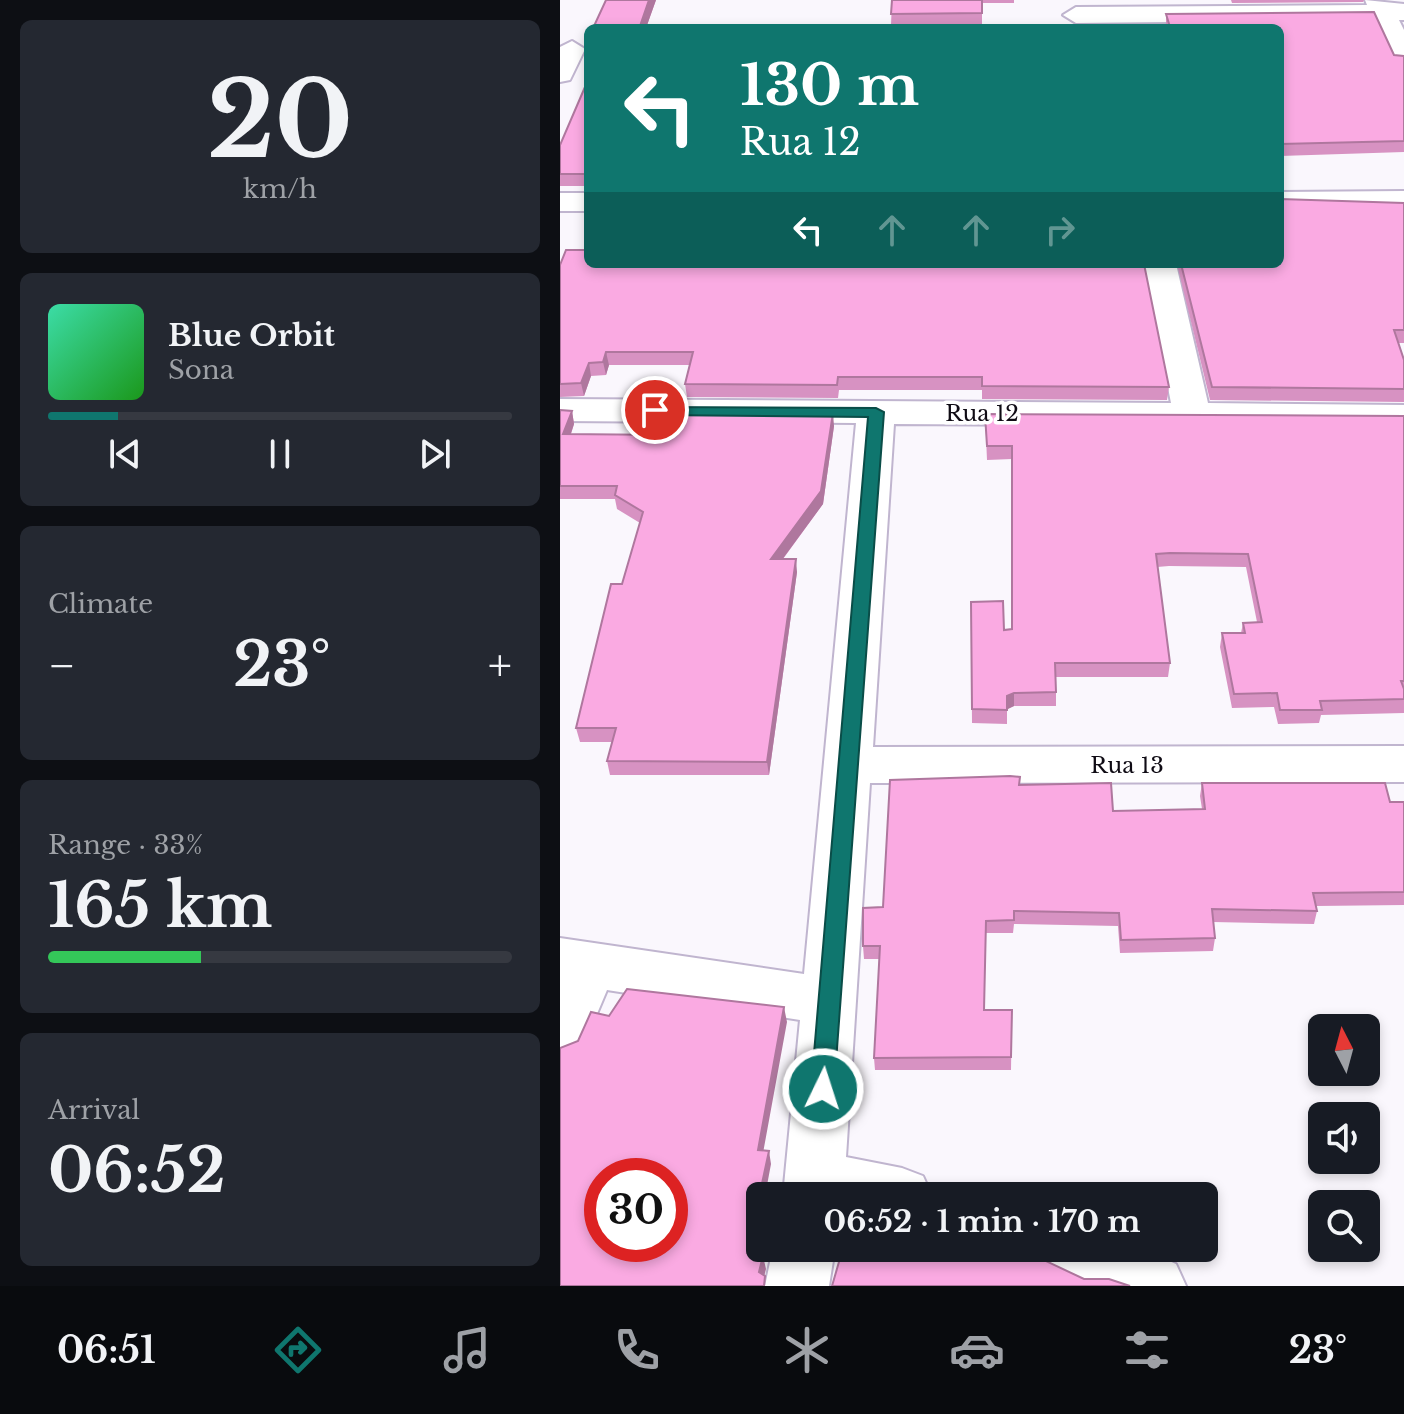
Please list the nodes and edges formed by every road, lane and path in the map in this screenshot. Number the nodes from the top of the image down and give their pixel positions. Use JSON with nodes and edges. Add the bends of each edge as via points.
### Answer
{"nodes":[{"id":1,"x":1388,"y":8,"type":"edge"},
{"id":2,"x":1075,"y":14,"type":"edge"},
{"id":3,"x":572,"y":49,"type":"dead end"},
{"id":4,"x":1404,"y":58,"type":"edge"},
{"id":5,"x":560,"y":74,"type":"edge"},
{"id":6,"x":1404,"y":200,"type":"edge"},
{"id":7,"x":1284,"y":201,"type":"edge"},
{"id":8,"x":560,"y":202,"type":"edge"},
{"id":9,"x":584,"y":202,"type":"edge"},
{"id":10,"x":1161,"y":268,"type":"edge"},
{"id":11,"x":560,"y":410,"type":"edge"},
{"id":12,"x":876,"y":412,"type":"junction"},
{"id":13,"x":1192,"y":414,"type":"junction"},
{"id":14,"x":1404,"y":416,"type":"edge"},
{"id":15,"x":1404,"y":764,"type":"edge"},
{"id":16,"x":850,"y":765,"type":"junction"},
{"id":17,"x":575,"y":963,"type":"edge"},
{"id":18,"x":829,"y":999,"type":"junction"},
{"id":19,"x":560,"y":1037,"type":"edge"},
{"id":20,"x":815,"y":1182,"type":"edge"},
{"id":21,"x":801,"y":1262,"type":"edge"},
{"id":22,"x":1101,"y":1262,"type":"edge"},
{"id":23,"x":797,"y":1286,"type":"edge"},
{"id":24,"x":1154,"y":1286,"type":"edge"}],
"edges":[{"from":1,"to":2,"type":"street"},
{"from":1,"to":4,"type":"street"},
{"from":3,"to":5,"type":"street"},
{"from":6,"to":7,"type":"street"},
{"from":8,"to":9,"type":"street"},
{"from":10,"to":13,"type":"street"},
{"from":11,"to":12,"type":"street","name":"Rua 12"},
{"from":12,"to":13,"type":"street","name":"Rua 12"},
{"from":12,"to":16,"type":"street"},
{"from":13,"to":14,"type":"street","name":"Rua 12"},
{"from":15,"to":16,"type":"street","name":"Rua 13"},
{"from":16,"to":18,"type":"street"},
{"from":17,"to":18,"type":"street"},
{"from":17,"to":19,"type":"street"},
{"from":18,"to":20,"type":"street"},
{"from":21,"to":23,"type":"street"},
{"from":22,"to":24,"type":"street"}]}
